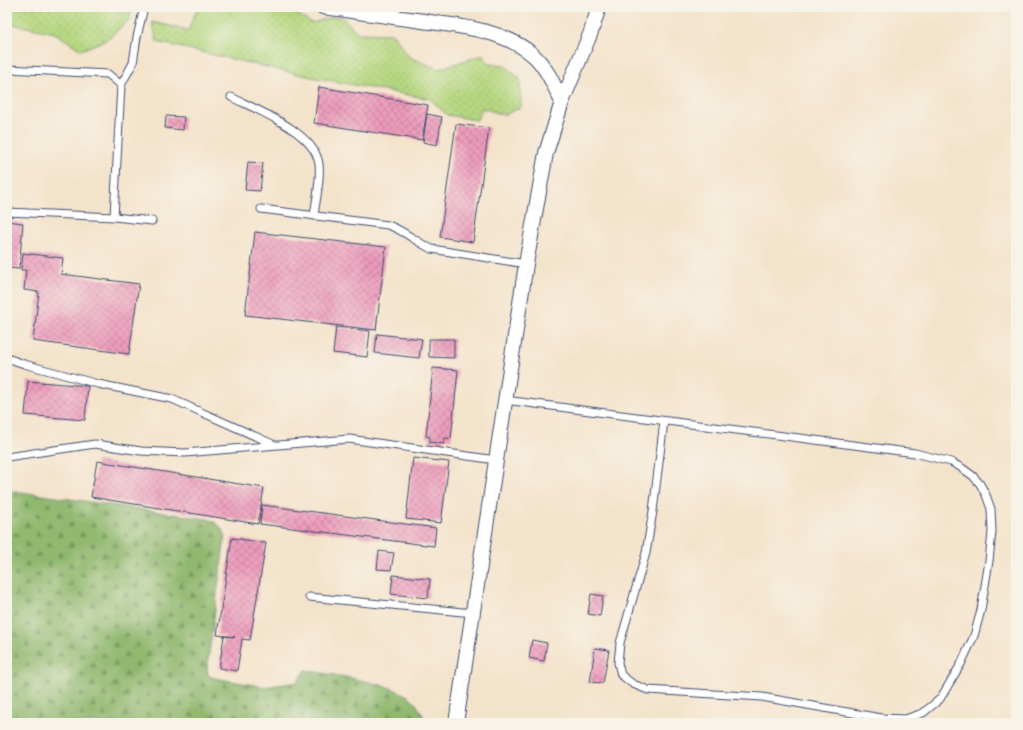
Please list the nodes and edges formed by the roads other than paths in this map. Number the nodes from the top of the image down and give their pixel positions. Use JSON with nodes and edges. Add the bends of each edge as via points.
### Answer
{"nodes":[{"id":1,"x":144,"y":7,"type":"edge"},
{"id":2,"x":323,"y":7,"type":"edge"},
{"id":3,"x":599,"y":7,"type":"edge"},
{"id":4,"x":7,"y":69,"type":"edge"},
{"id":5,"x":121,"y":85,"type":"junction"},
{"id":6,"x":231,"y":97,"type":"dead end"},
{"id":7,"x":562,"y":102,"type":"junction"},
{"id":8,"x":261,"y":209,"type":"dead end"},
{"id":9,"x":7,"y":212,"type":"edge"},
{"id":10,"x":314,"y":216,"type":"junction"},
{"id":11,"x":114,"y":217,"type":"junction"},
{"id":12,"x":152,"y":221,"type":"dead end"},
{"id":13,"x":526,"y":264,"type":"junction"},
{"id":14,"x":7,"y":358,"type":"edge"},
{"id":15,"x":505,"y":400,"type":"junction"},
{"id":16,"x":664,"y":421,"type":"junction"},
{"id":17,"x":277,"y":446,"type":"junction"},
{"id":18,"x":7,"y":457,"type":"edge"},
{"id":19,"x":496,"y":460,"type":"junction"},
{"id":20,"x":309,"y":597,"type":"dead end"},
{"id":21,"x":472,"y":613,"type":"junction"},
{"id":22,"x":456,"y":723,"type":"edge"}],
"edges":[{"from":1,"to":5,"type":"lane","via":[[133,63]]},
{"from":2,"to":7,"type":"street","via":[[461,27],[506,39],[532,54],[542,64]]},
{"from":3,"to":7,"type":"street"},
{"from":4,"to":5,"type":"lane","via":[[108,74]]},
{"from":5,"to":11,"type":"lane"},
{"from":6,"to":10,"type":"lane","via":[[291,128],[315,150],[319,174]]},
{"from":7,"to":13,"type":"street","via":[[546,153]]},
{"from":8,"to":10,"type":"lane"},
{"from":9,"to":11,"type":"lane"},
{"from":10,"to":13,"type":"lane","via":[[388,225],[404,231],[432,249]]},
{"from":11,"to":12,"type":"lane"},
{"from":13,"to":15,"type":"street"},
{"from":14,"to":17,"type":"lane","via":[[98,384],[172,399]]},
{"from":15,"to":16,"type":"lane"},
{"from":15,"to":19,"type":"street"},
{"from":16,"to":16,"type":"lane","via":[[915,453],[951,462],[973,476],[980,484],[991,509],[990,561],[974,636],[940,700],[923,713],[905,719],[881,718],[762,697],[648,690],[633,684],[621,675],[618,663],[620,643],[646,553]]},
{"from":17,"to":18,"type":"lane","via":[[184,454],[95,444]]},
{"from":17,"to":19,"type":"lane","via":[[349,439]]},
{"from":19,"to":21,"type":"street"},
{"from":20,"to":21,"type":"lane"},
{"from":21,"to":22,"type":"street"}]}
